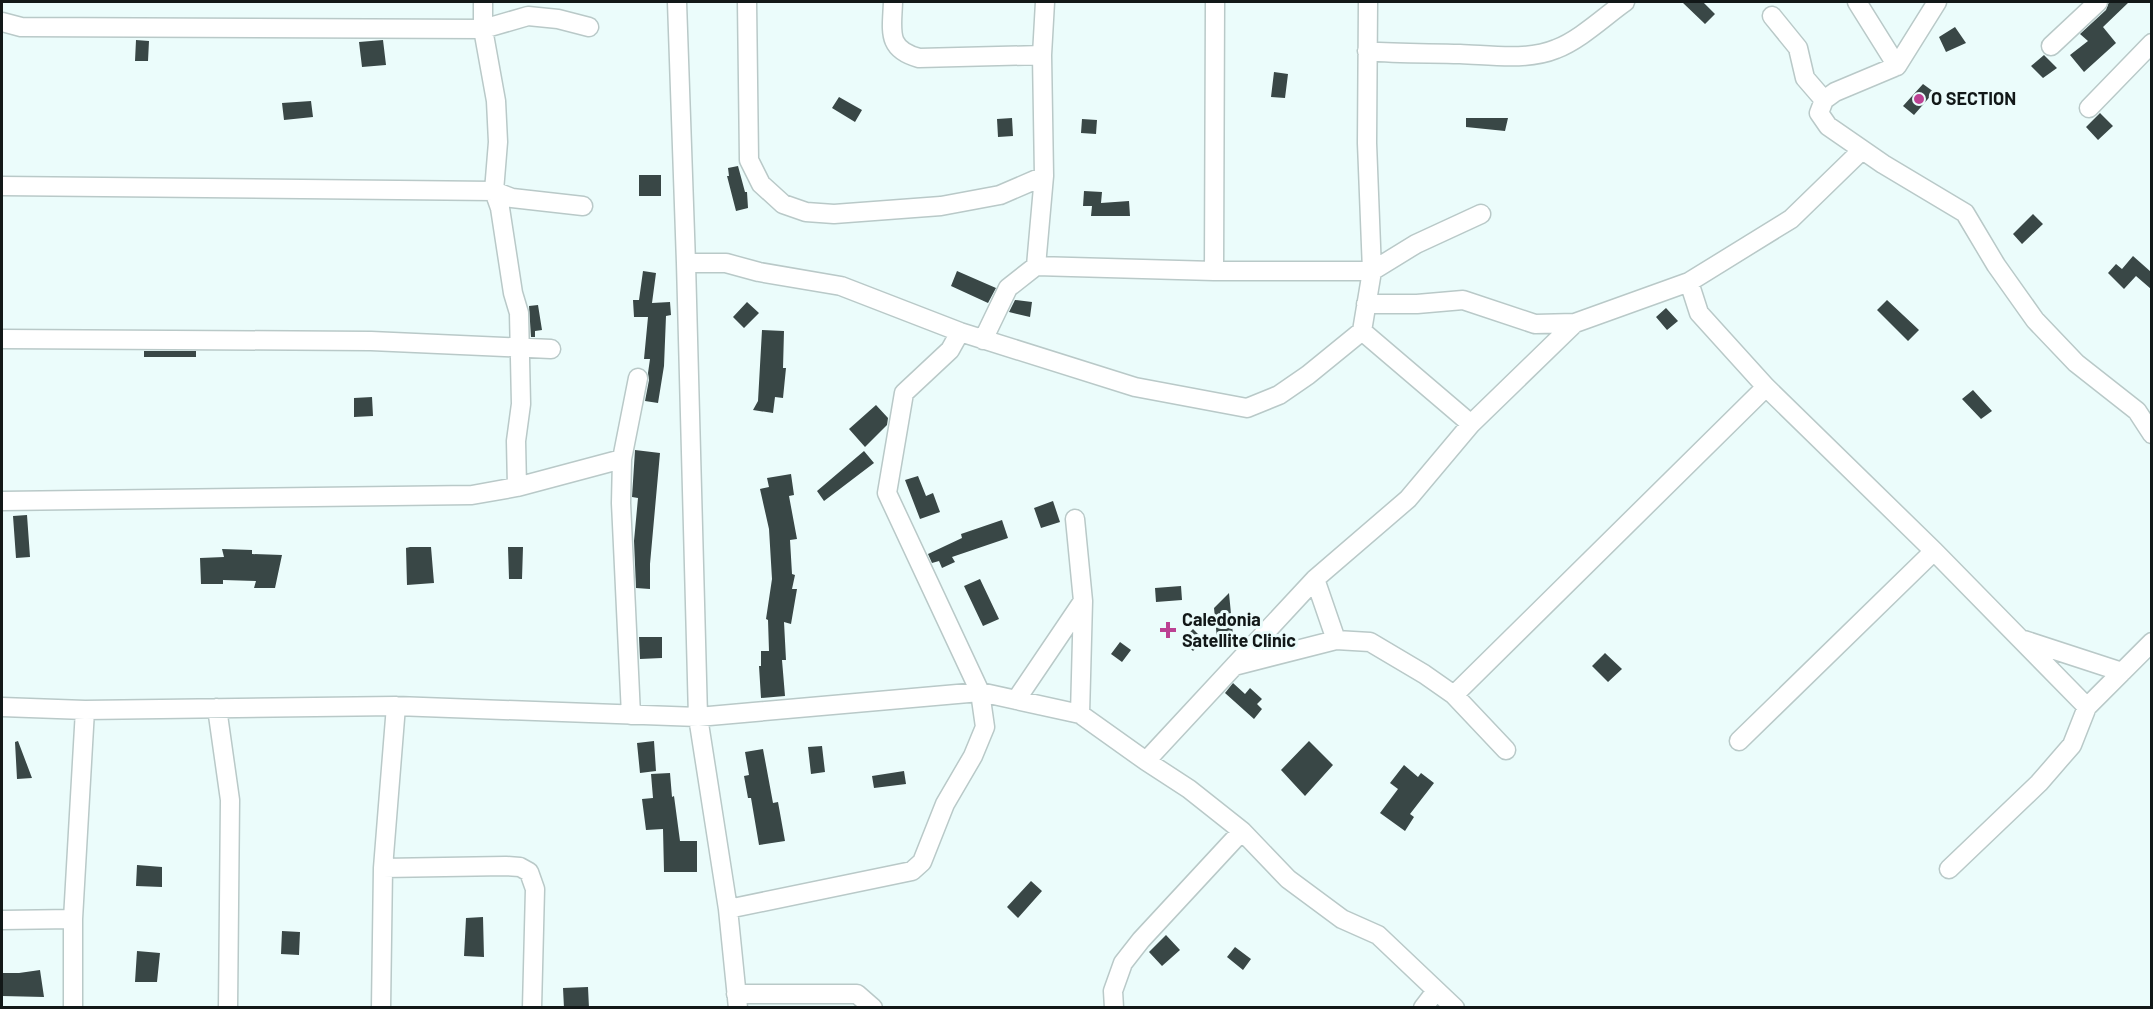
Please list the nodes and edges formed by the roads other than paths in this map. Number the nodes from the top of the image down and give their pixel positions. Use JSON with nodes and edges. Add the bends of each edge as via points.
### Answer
{"nodes":[{"id":1,"x":483,"y":2,"type":"edge"},
{"id":2,"x":677,"y":2,"type":"edge"},
{"id":3,"x":747,"y":2,"type":"edge"},
{"id":4,"x":892,"y":2,"type":"edge"},
{"id":5,"x":1045,"y":2,"type":"edge"},
{"id":6,"x":1215,"y":2,"type":"edge"},
{"id":7,"x":1368,"y":2,"type":"edge"},
{"id":8,"x":1625,"y":2,"type":"edge"},
{"id":9,"x":1857,"y":2,"type":"edge"},
{"id":10,"x":1937,"y":2,"type":"edge"},
{"id":11,"x":2098,"y":2,"type":"edge"},
{"id":12,"x":1772,"y":16,"type":"dead end"},
{"id":13,"x":2,"y":21,"type":"edge"},
{"id":14,"x":589,"y":27,"type":"dead end"},
{"id":15,"x":483,"y":29,"type":"junction"},
{"id":16,"x":2151,"y":43,"type":"edge"},
{"id":17,"x":2051,"y":46,"type":"dead end"},
{"id":18,"x":1367,"y":51,"type":"junction"},
{"id":19,"x":1042,"y":55,"type":"junction"},
{"id":20,"x":1897,"y":66,"type":"junction"},
{"id":21,"x":1824,"y":100,"type":"junction"},
{"id":22,"x":2089,"y":108,"type":"dead end"},
{"id":23,"x":1862,"y":150,"type":"junction"},
{"id":24,"x":1044,"y":176,"type":"junction"},
{"id":25,"x":2,"y":186,"type":"edge"},
{"id":26,"x":494,"y":191,"type":"junction"},
{"id":27,"x":583,"y":206,"type":"dead end"},
{"id":28,"x":1481,"y":214,"type":"dead end"},
{"id":29,"x":686,"y":263,"type":"junction"},
{"id":30,"x":1036,"y":266,"type":"junction"},
{"id":31,"x":1214,"y":271,"type":"junction"},
{"id":32,"x":1372,"y":271,"type":"junction"},
{"id":33,"x":1689,"y":282,"type":"junction"},
{"id":34,"x":1366,"y":304,"type":"junction"},
{"id":35,"x":1575,"y":323,"type":"junction"},
{"id":36,"x":1362,"y":331,"type":"junction"},
{"id":37,"x":960,"y":332,"type":"junction"},
{"id":38,"x":2,"y":339,"type":"edge"},
{"id":39,"x":983,"y":340,"type":"junction"},
{"id":40,"x":520,"y":347,"type":"junction"},
{"id":41,"x":551,"y":349,"type":"dead end"},
{"id":42,"x":638,"y":378,"type":"dead end"},
{"id":43,"x":1766,"y":387,"type":"junction"},
{"id":44,"x":1471,"y":424,"type":"junction"},
{"id":45,"x":2151,"y":434,"type":"edge"},
{"id":46,"x":622,"y":459,"type":"junction"},
{"id":47,"x":517,"y":487,"type":"junction"},
{"id":48,"x":2,"y":501,"type":"edge"},
{"id":49,"x":1075,"y":519,"type":"dead end"},
{"id":50,"x":1934,"y":551,"type":"junction"},
{"id":51,"x":1315,"y":579,"type":"junction"},
{"id":52,"x":1083,"y":601,"type":"junction"},
{"id":53,"x":2019,"y":638,"type":"junction"},
{"id":54,"x":1336,"y":640,"type":"junction"},
{"id":55,"x":2151,"y":642,"type":"edge"},
{"id":56,"x":1234,"y":666,"type":"junction"},
{"id":57,"x":2122,"y":672,"type":"junction"},
{"id":58,"x":980,"y":692,"type":"junction"},
{"id":59,"x":1454,"y":695,"type":"junction"},
{"id":60,"x":1016,"y":700,"type":"junction"},
{"id":61,"x":396,"y":706,"type":"junction"},
{"id":62,"x":2,"y":707,"type":"edge"},
{"id":63,"x":2087,"y":707,"type":"junction"},
{"id":64,"x":217,"y":708,"type":"junction"},
{"id":65,"x":85,"y":710,"type":"junction"},
{"id":66,"x":1080,"y":714,"type":"junction"},
{"id":67,"x":631,"y":715,"type":"junction"},
{"id":68,"x":698,"y":717,"type":"junction"},
{"id":69,"x":1739,"y":741,"type":"dead end"},
{"id":70,"x":1506,"y":750,"type":"dead end"},
{"id":71,"x":1146,"y":761,"type":"junction"},
{"id":72,"x":1242,"y":831,"type":"junction"},
{"id":73,"x":383,"y":868,"type":"junction"},
{"id":74,"x":1949,"y":869,"type":"dead end"},
{"id":75,"x":729,"y":909,"type":"junction"},
{"id":76,"x":73,"y":919,"type":"junction"},
{"id":77,"x":2,"y":920,"type":"edge"},
{"id":78,"x":1437,"y":992,"type":"junction"},
{"id":79,"x":737,"y":1001,"type":"edge"},
{"id":80,"x":73,"y":1008,"type":"edge"},
{"id":81,"x":228,"y":1008,"type":"edge"},
{"id":82,"x":381,"y":1008,"type":"edge"},
{"id":83,"x":532,"y":1008,"type":"edge"},
{"id":84,"x":873,"y":1008,"type":"edge"},
{"id":85,"x":1114,"y":1008,"type":"edge"},
{"id":86,"x":1423,"y":1008,"type":"edge"},
{"id":87,"x":1455,"y":1008,"type":"edge"}],
"edges":[{"from":1,"to":15,"type":"street"},
{"from":2,"to":29,"type":"street"},
{"from":3,"to":24,"type":"street","via":[[749,160],[761,184],[783,204],[806,212],[834,214],[941,206],[1000,195]]},
{"from":4,"to":19,"type":"street","via":[[893,38],[897,48],[908,55]]},
{"from":5,"to":19,"type":"street"},
{"from":6,"to":31,"type":"street"},
{"from":7,"to":18,"type":"street"},
{"from":8,"to":18,"type":"street","via":[[1570,42],[1538,54]]},
{"from":9,"to":20,"type":"street"},
{"from":10,"to":20,"type":"street"},
{"from":11,"to":17,"type":"street"},
{"from":12,"to":21,"type":"street","via":[[1798,48],[1805,78]]},
{"from":13,"to":15,"type":"street","via":[[21,27]]},
{"from":14,"to":15,"type":"street","via":[[528,16]]},
{"from":15,"to":26,"type":"street","via":[[496,101]]},
{"from":16,"to":22,"type":"street"},
{"from":18,"to":32,"type":"street"},
{"from":19,"to":24,"type":"street"},
{"from":20,"to":21,"type":"street"},
{"from":21,"to":23,"type":"street","via":[[1819,114],[1828,126]]},
{"from":23,"to":33,"type":"street","via":[[1791,219]]},
{"from":23,"to":45,"type":"street","via":[[1965,213],[2035,320],[2076,363],[2137,411]]},
{"from":24,"to":30,"type":"street"},
{"from":25,"to":26,"type":"street"},
{"from":26,"to":27,"type":"street","via":[[512,198]]},
{"from":26,"to":40,"type":"street","via":[[519,313]]},
{"from":28,"to":32,"type":"street","via":[[1416,244]]},
{"from":29,"to":37,"type":"street","via":[[726,263],[841,286]]},
{"from":29,"to":68,"type":"street"},
{"from":30,"to":31,"type":"street"},
{"from":30,"to":39,"type":"street","via":[[1008,288]]},
{"from":31,"to":32,"type":"street"},
{"from":32,"to":34,"type":"street"},
{"from":33,"to":35,"type":"street"},
{"from":33,"to":43,"type":"street","via":[[1699,313]]},
{"from":34,"to":35,"type":"street","via":[[1463,300],[1535,324]]},
{"from":34,"to":36,"type":"street"},
{"from":35,"to":44,"type":"street"},
{"from":36,"to":39,"type":"street","via":[[1279,395],[1247,408],[1135,387]]},
{"from":36,"to":44,"type":"street"},
{"from":37,"to":39,"type":"street"},
{"from":37,"to":58,"type":"street","via":[[950,350],[904,393],[887,493]]},
{"from":38,"to":40,"type":"street","via":[[371,341]]},
{"from":40,"to":41,"type":"street"},
{"from":40,"to":47,"type":"street"},
{"from":42,"to":46,"type":"street"},
{"from":43,"to":50,"type":"street"},
{"from":43,"to":59,"type":"street"},
{"from":44,"to":51,"type":"street","via":[[1408,499]]},
{"from":46,"to":47,"type":"street"},
{"from":46,"to":67,"type":"street"},
{"from":47,"to":48,"type":"street","via":[[472,495]]},
{"from":49,"to":52,"type":"street"},
{"from":50,"to":53,"type":"street"},
{"from":50,"to":69,"type":"street"},
{"from":51,"to":54,"type":"street"},
{"from":51,"to":56,"type":"street"},
{"from":52,"to":60,"type":"street"},
{"from":52,"to":66,"type":"street"},
{"from":53,"to":57,"type":"street"},
{"from":53,"to":63,"type":"street"},
{"from":54,"to":56,"type":"street"},
{"from":54,"to":59,"type":"street","via":[[1370,642]]},
{"from":55,"to":57,"type":"street"},
{"from":56,"to":71,"type":"street"},
{"from":57,"to":63,"type":"street"},
{"from":58,"to":60,"type":"street"},
{"from":58,"to":68,"type":"street"},
{"from":58,"to":75,"type":"street","via":[[985,727],[974,756],[945,804],[922,862],[912,871]]},
{"from":59,"to":70,"type":"street"},
{"from":60,"to":66,"type":"street"},
{"from":61,"to":64,"type":"street"},
{"from":61,"to":67,"type":"street"},
{"from":61,"to":73,"type":"street"},
{"from":62,"to":65,"type":"street"},
{"from":63,"to":74,"type":"street","via":[[2072,745],[2039,783]]},
{"from":64,"to":65,"type":"street"},
{"from":64,"to":81,"type":"street","via":[[230,800]]},
{"from":65,"to":76,"type":"street"},
{"from":66,"to":71,"type":"street"},
{"from":67,"to":68,"type":"street"},
{"from":68,"to":75,"type":"street"},
{"from":71,"to":72,"type":"street","via":[[1190,789]]},
{"from":72,"to":78,"type":"street","via":[[1288,879],[1342,919],[1378,935]]},
{"from":72,"to":85,"type":"street","via":[[1123,963],[1113,991]]},
{"from":73,"to":82,"type":"street"},
{"from":73,"to":83,"type":"street","via":[[506,866],[529,872],[535,889]]},
{"from":75,"to":79,"type":"street"},
{"from":76,"to":77,"type":"street"},
{"from":76,"to":80,"type":"street"},
{"from":78,"to":86,"type":"street"},
{"from":78,"to":87,"type":"street"},
{"from":79,"to":84,"type":"street","via":[[856,993]]}]}
